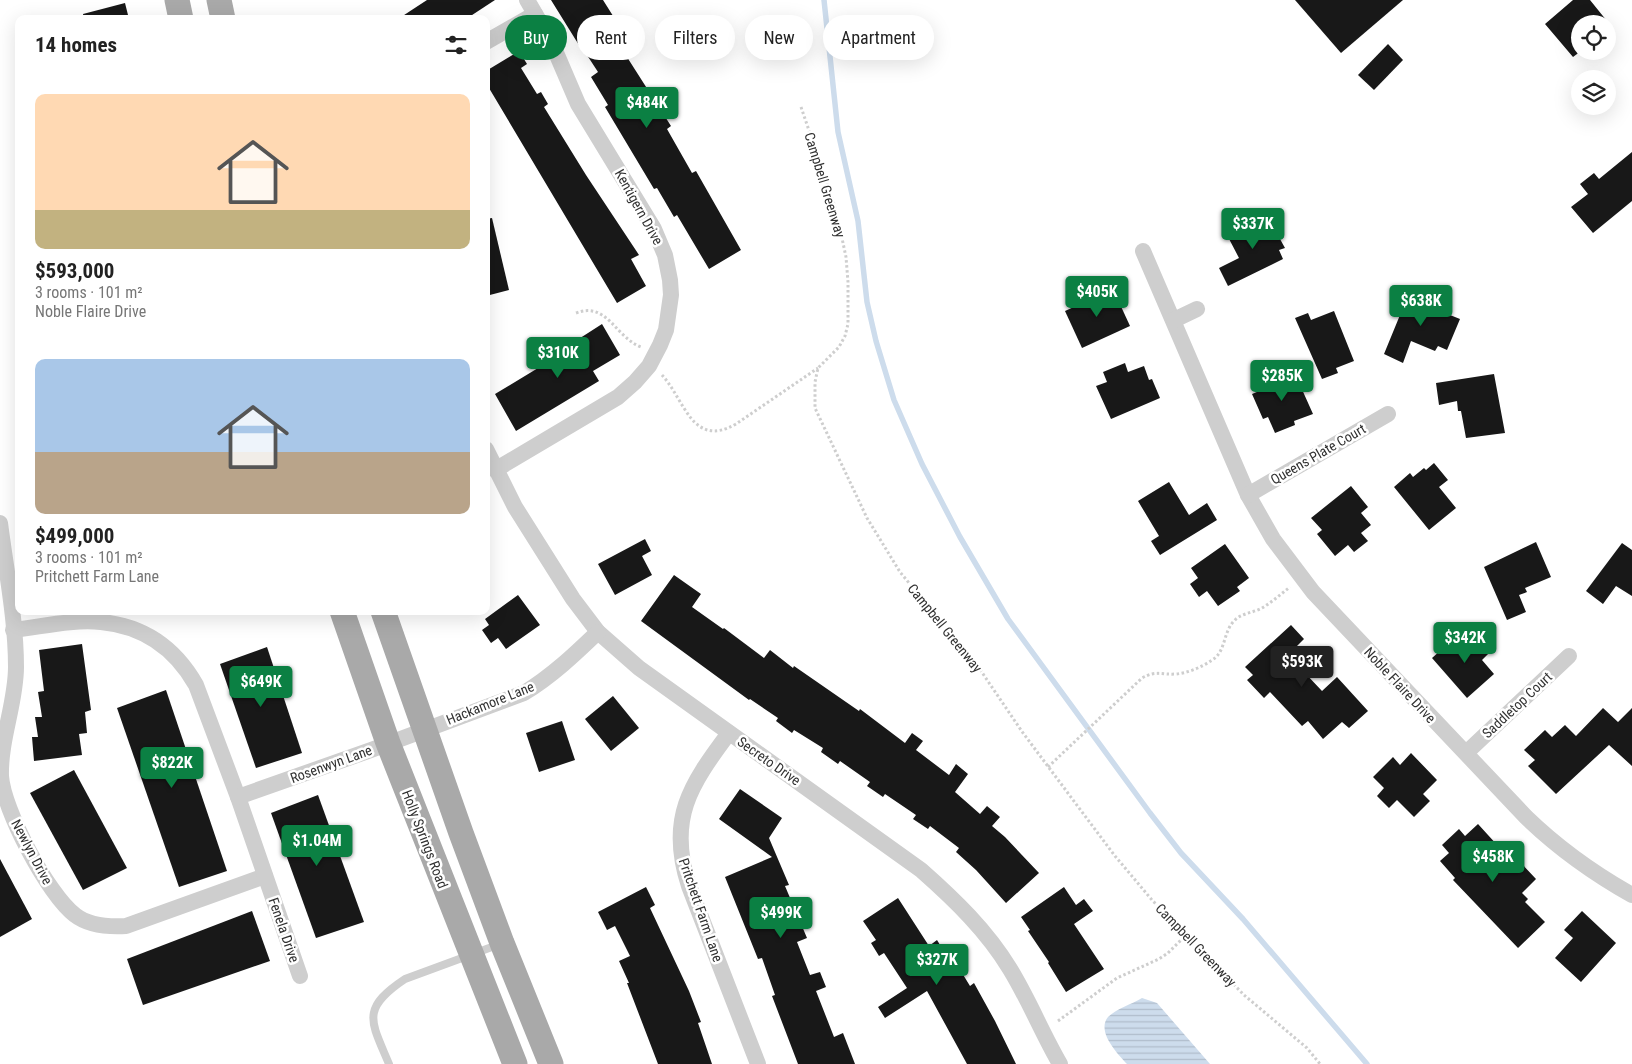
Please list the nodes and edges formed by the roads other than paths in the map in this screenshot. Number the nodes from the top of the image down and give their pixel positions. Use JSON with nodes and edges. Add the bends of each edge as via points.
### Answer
{"nodes":[{"id":1,"x":177,"y":0,"type":"edge"},
{"id":2,"x":219,"y":0,"type":"edge"},
{"id":3,"x":531,"y":7,"type":"edge"},
{"id":4,"x":180,"y":15,"type":"edge"},
{"id":5,"x":221,"y":15,"type":"edge"},
{"id":6,"x":490,"y":39,"type":"edge"},
{"id":7,"x":1143,"y":251,"type":"dead end"},
{"id":8,"x":1197,"y":309,"type":"dead end"},
{"id":9,"x":1174,"y":320,"type":"junction"},
{"id":10,"x":1388,"y":414,"type":"dead end"},
{"id":11,"x":490,"y":457,"type":"edge"},
{"id":12,"x":496,"y":470,"type":"junction"},
{"id":13,"x":1248,"y":494,"type":"junction"},
{"id":14,"x":0,"y":523,"type":"edge"},
{"id":15,"x":343,"y":615,"type":"edge"},
{"id":16,"x":384,"y":615,"type":"edge"},
{"id":17,"x":13,"y":630,"type":"junction"},
{"id":18,"x":598,"y":632,"type":"junction"},
{"id":19,"x":1569,"y":656,"type":"dead end"},
{"id":20,"x":424,"y":729,"type":"junction"},
{"id":21,"x":729,"y":733,"type":"junction"},
{"id":22,"x":388,"y":743,"type":"junction"},
{"id":23,"x":1466,"y":753,"type":"junction"},
{"id":24,"x":238,"y":796,"type":"junction"},
{"id":25,"x":265,"y":876,"type":"junction"},
{"id":26,"x":1632,"y":895,"type":"edge"},
{"id":27,"x":502,"y":943,"type":"junction"},
{"id":28,"x":470,"y":955,"type":"junction"},
{"id":29,"x":300,"y":976,"type":"dead end"},
{"id":30,"x":389,"y":1064,"type":"edge"},
{"id":31,"x":515,"y":1064,"type":"edge"},
{"id":32,"x":551,"y":1064,"type":"edge"},
{"id":33,"x":758,"y":1064,"type":"edge"},
{"id":34,"x":1060,"y":1064,"type":"edge"}],
"edges":[{"from":1,"to":4,"type":"main road"},
{"from":2,"to":5,"type":"main road"},
{"from":3,"to":6,"type":"street"},
{"from":3,"to":12,"type":"street","name":"Kentigern Drive","via":[[551,41],[578,104],[654,229],[665,255],[670,280],[670,311],[660,345],[649,366],[635,382],[618,397]]},
{"from":7,"to":9,"type":"street","name":"Noble Flaire Drive"},
{"from":8,"to":9,"type":"street"},
{"from":9,"to":13,"type":"street","name":"Noble Flaire Drive"},
{"from":10,"to":13,"type":"street","name":"Queens Plate Court"},
{"from":11,"to":12,"type":"street","name":"Secreto Drive"},
{"from":12,"to":18,"type":"street","name":"Secreto Drive","via":[[550,564]]},
{"from":13,"to":23,"type":"street","name":"Noble Flaire Drive","via":[[1273,540],[1307,585]]},
{"from":14,"to":17,"type":"street","name":"Newlyn Drive"},
{"from":15,"to":22,"type":"main road","name":"Holly Springs Road"},
{"from":16,"to":20,"type":"main road"},
{"from":17,"to":24,"type":"street","name":"Fenela Drive","via":[[101,622],[138,631],[156,640],[186,667],[196,685]]},
{"from":17,"to":25,"type":"street","name":"Newlyn Drive","via":[[16,666],[1,763],[2,785],[6,803],[32,855],[56,897],[66,907],[87,921],[112,927],[126,926]]},
{"from":18,"to":20,"type":"street","name":"Hackamore Lane","via":[[558,670],[524,693]]},
{"from":18,"to":21,"type":"street","name":"Secreto Drive","via":[[639,668]]},
{"from":19,"to":23,"type":"street","name":"Saddletop Court"},
{"from":20,"to":22,"type":"street","name":"Rosenwyn Lane"},
{"from":20,"to":27,"type":"main road"},
{"from":21,"to":33,"type":"street","name":"Pritchett Farm Lane","via":[[691,792],[682,815],[680,849],[689,886]]},
{"from":21,"to":34,"type":"street","name":"Secreto Drive","via":[[921,870],[949,895],[972,918],[1010,968]]},
{"from":22,"to":24,"type":"street","name":"Rosenwyn Lane"},
{"from":22,"to":28,"type":"main road","name":"Holly Springs Road"},
{"from":23,"to":26,"type":"street","name":"Noble Flaire Drive","via":[[1551,840],[1586,867]]},
{"from":24,"to":25,"type":"street","name":"Fenela Drive"},
{"from":25,"to":29,"type":"street","name":"Fenela Drive"},
{"from":27,"to":28,"type":"lane"},
{"from":27,"to":32,"type":"main road"},
{"from":28,"to":30,"type":"lane","via":[[405,979],[381,999],[373,1012],[373,1026]]},
{"from":28,"to":31,"type":"main road","name":"Holly Springs Road"}]}
